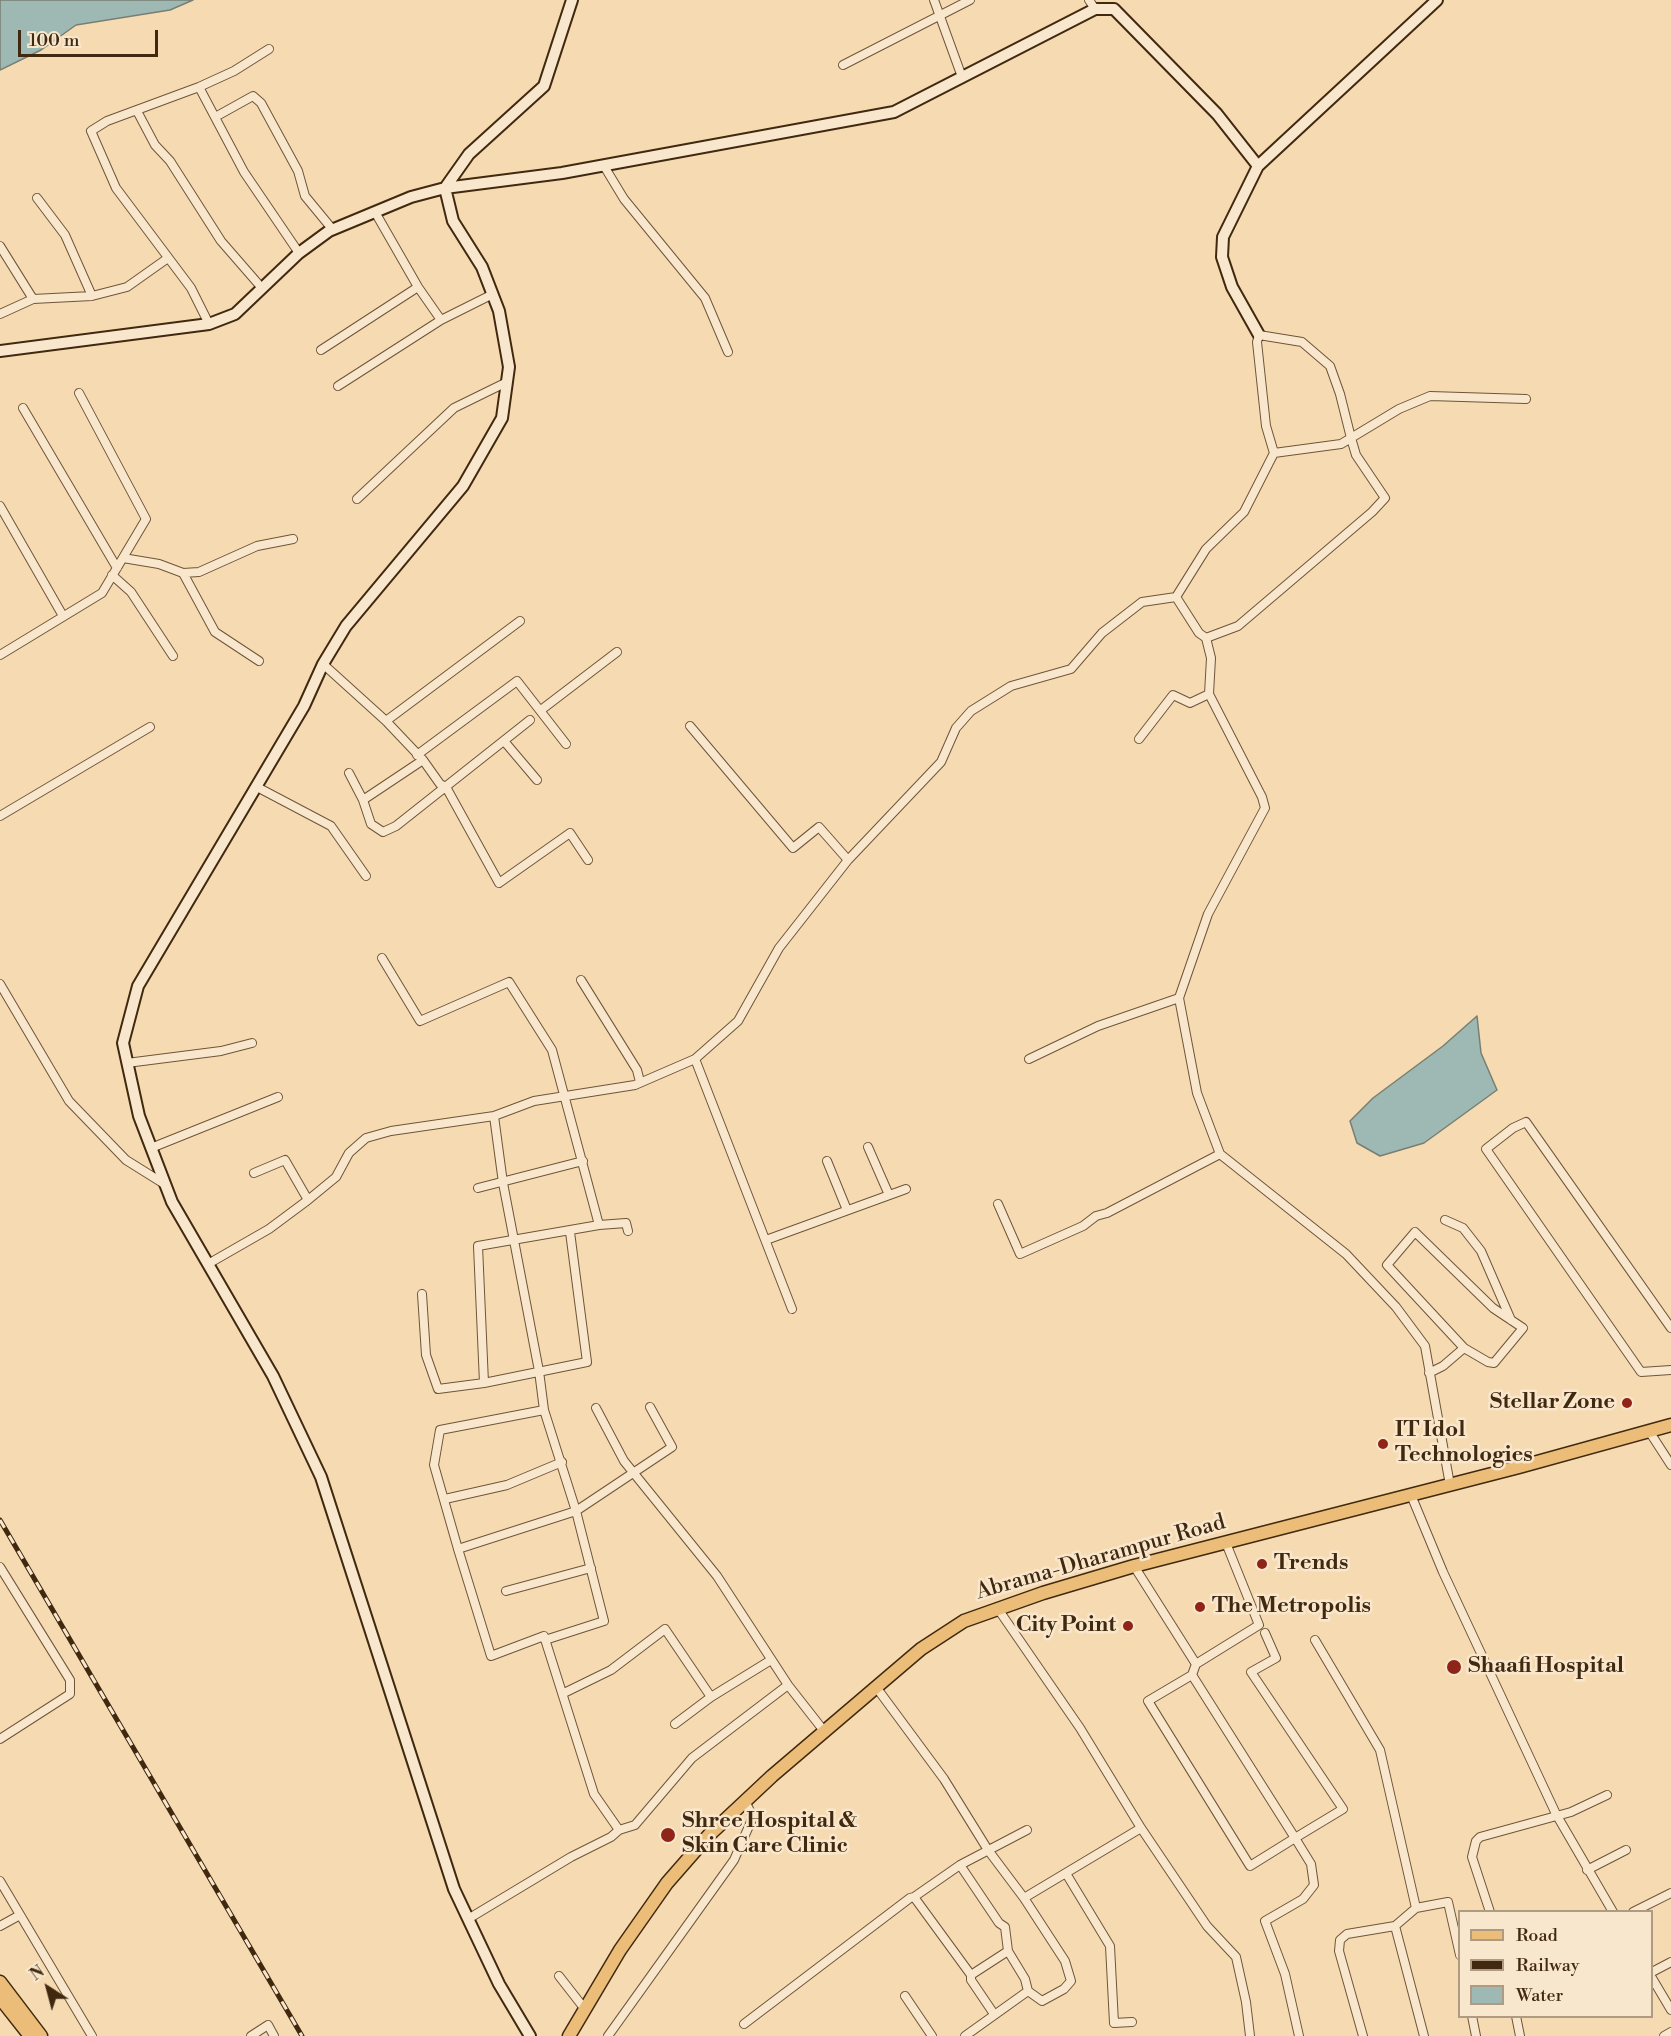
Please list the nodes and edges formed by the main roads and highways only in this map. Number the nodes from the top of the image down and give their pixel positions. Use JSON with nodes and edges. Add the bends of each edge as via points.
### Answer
{"nodes":[{"id":1,"x":1671,"y":1425,"type":"edge"},
{"id":2,"x":0,"y":1982,"type":"edge"},
{"id":3,"x":0,"y":1998,"type":"edge"},
{"id":4,"x":30,"y":2036,"type":"edge"},
{"id":5,"x":41,"y":2036,"type":"edge"},
{"id":6,"x":569,"y":2036,"type":"edge"}],
"edges":[{"from":1,"to":6,"type":"main road","name":"Abrama-Dharampur Road","via":[[1134,1566],[964,1621],[876,1687],[709,1834],[667,1883],[620,1950]]},
{"from":2,"to":5,"type":"main road"},
{"from":3,"to":4,"type":"main road"}]}
